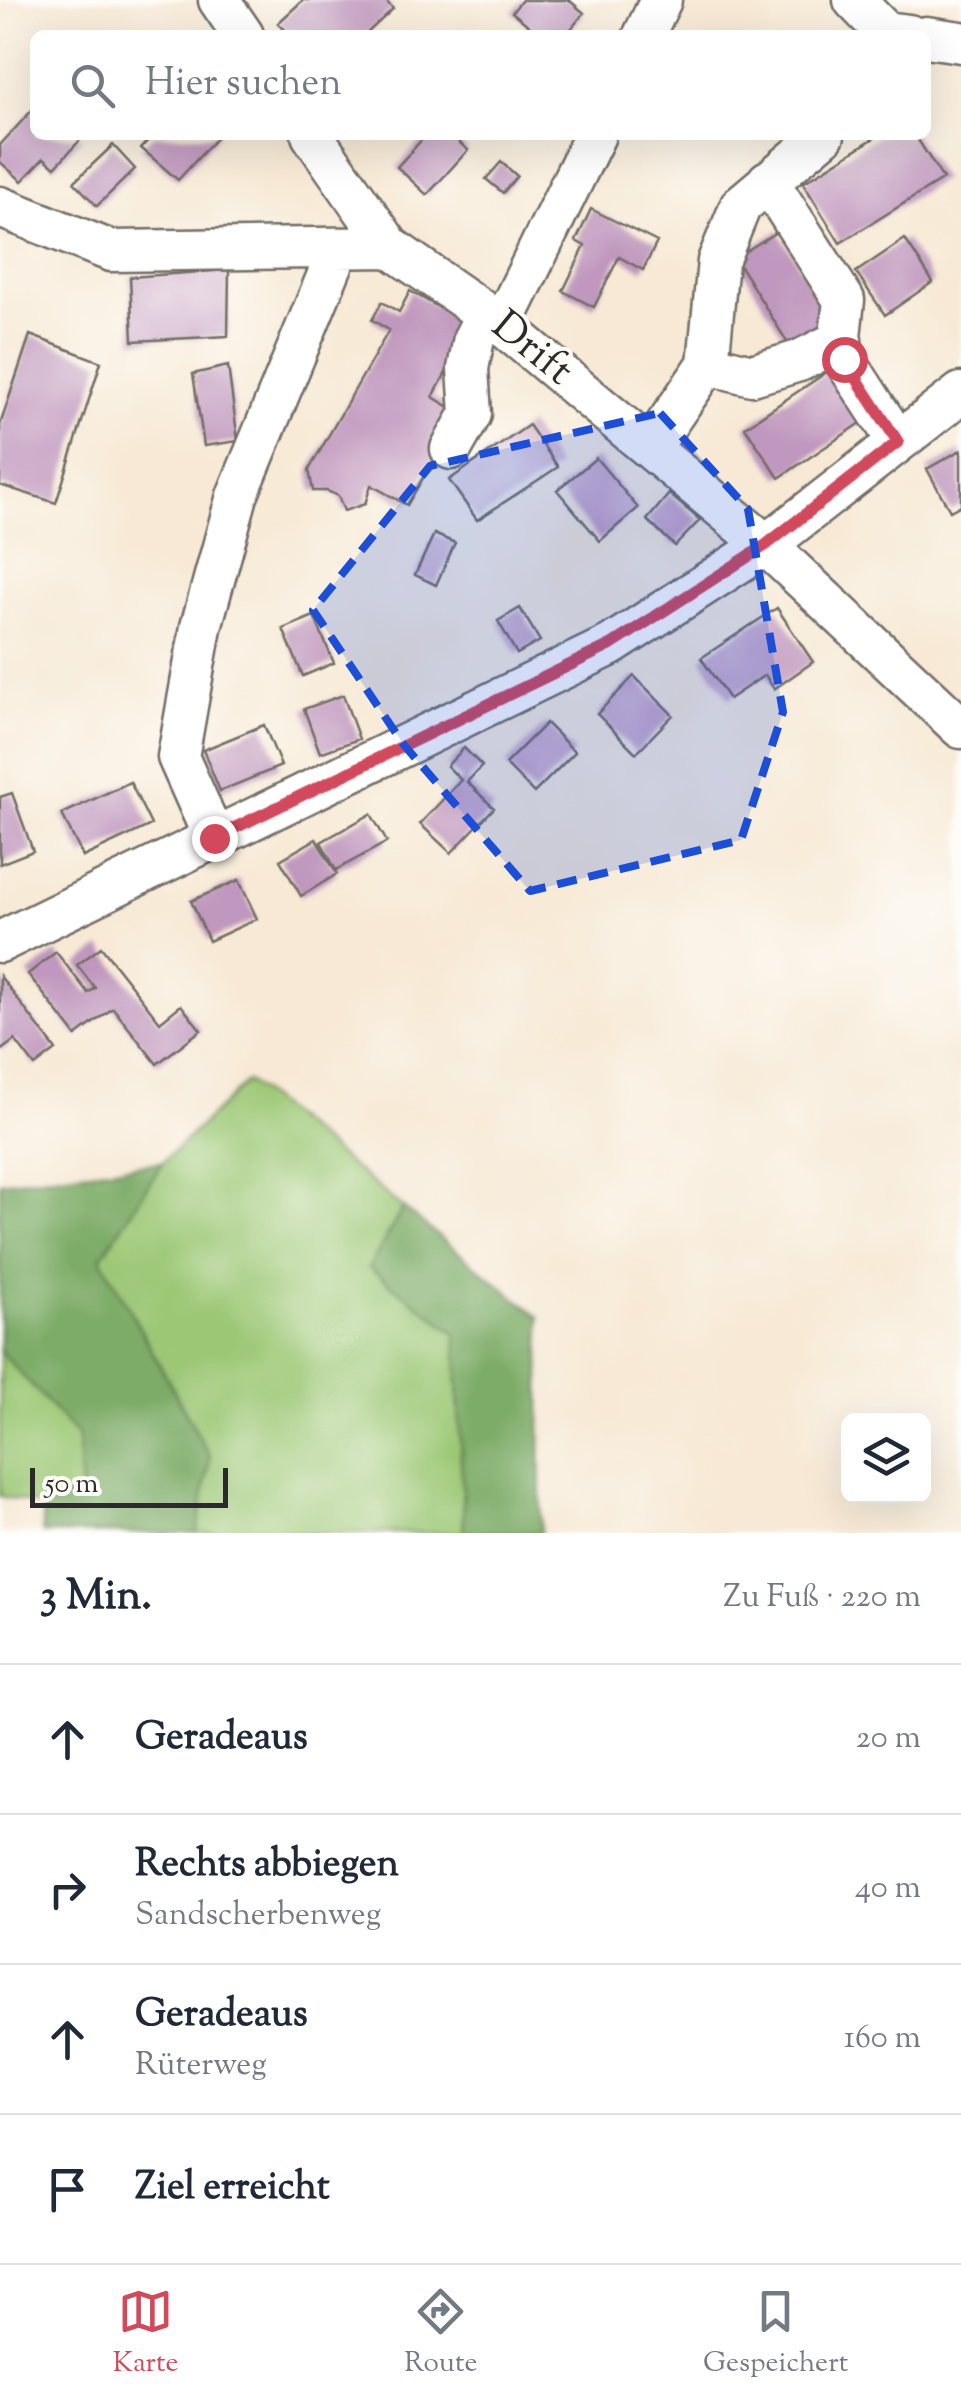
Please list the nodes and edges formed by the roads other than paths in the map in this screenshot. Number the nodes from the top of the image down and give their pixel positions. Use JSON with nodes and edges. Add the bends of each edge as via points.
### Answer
{"nodes":[{"id":1,"x":219,"y":0,"type":"edge"},
{"id":2,"x":661,"y":0,"type":"edge"},
{"id":3,"x":854,"y":0,"type":"edge"},
{"id":4,"x":240,"y":30,"type":"edge"},
{"id":5,"x":646,"y":30,"type":"edge"},
{"id":6,"x":884,"y":30,"type":"edge"},
{"id":7,"x":931,"y":38,"type":"edge"},
{"id":8,"x":961,"y":42,"type":"edge"},
{"id":9,"x":315,"y":140,"type":"edge"},
{"id":10,"x":592,"y":140,"type":"edge"},
{"id":11,"x":818,"y":140,"type":"edge"},
{"id":12,"x":768,"y":181,"type":"junction"},
{"id":13,"x":0,"y":207,"type":"edge"},
{"id":14,"x":390,"y":247,"type":"junction"},
{"id":15,"x":339,"y":248,"type":"junction"},
{"id":16,"x":494,"y":320,"type":"junction"},
{"id":17,"x":840,"y":340,"type":"junction"},
{"id":18,"x":708,"y":364,"type":"junction"},
{"id":19,"x":961,"y":393,"type":"edge"},
{"id":20,"x":898,"y":442,"type":"junction"},
{"id":21,"x":650,"y":448,"type":"junction"},
{"id":22,"x":450,"y":449,"type":"dead end"},
{"id":23,"x":766,"y":545,"type":"junction"},
{"id":24,"x":961,"y":728,"type":"edge"},
{"id":25,"x":214,"y":838,"type":"junction"},
{"id":26,"x":0,"y":942,"type":"edge"}],
"edges":[{"from":1,"to":4,"type":"street"},
{"from":2,"to":5,"type":"street"},
{"from":3,"to":6,"type":"street"},
{"from":7,"to":8,"type":"street"},
{"from":9,"to":14,"type":"street"},
{"from":10,"to":16,"type":"street"},
{"from":11,"to":12,"type":"street"},
{"from":12,"to":17,"type":"street","via":[[844,300]]},
{"from":12,"to":18,"type":"street","via":[[741,205],[718,261]]},
{"from":13,"to":15,"type":"street","via":[[111,251]]},
{"from":14,"to":15,"type":"street"},
{"from":14,"to":16,"type":"street","name":"Drift"},
{"from":15,"to":25,"type":"street","via":[[237,496],[201,627],[178,758]]},
{"from":16,"to":21,"type":"street","name":"Drift"},
{"from":16,"to":22,"type":"street","via":[[474,338],[470,414]]},
{"from":17,"to":18,"type":"street","via":[[752,375]]},
{"from":17,"to":20,"type":"street","via":[[844,359]]},
{"from":18,"to":21,"type":"street"},
{"from":19,"to":20,"type":"street"},
{"from":20,"to":23,"type":"street"},
{"from":21,"to":23,"type":"street","name":"Drift"},
{"from":23,"to":24,"type":"street","name":"Drift"},
{"from":23,"to":25,"type":"street","via":[[611,645]]},
{"from":25,"to":26,"type":"street"}]}
